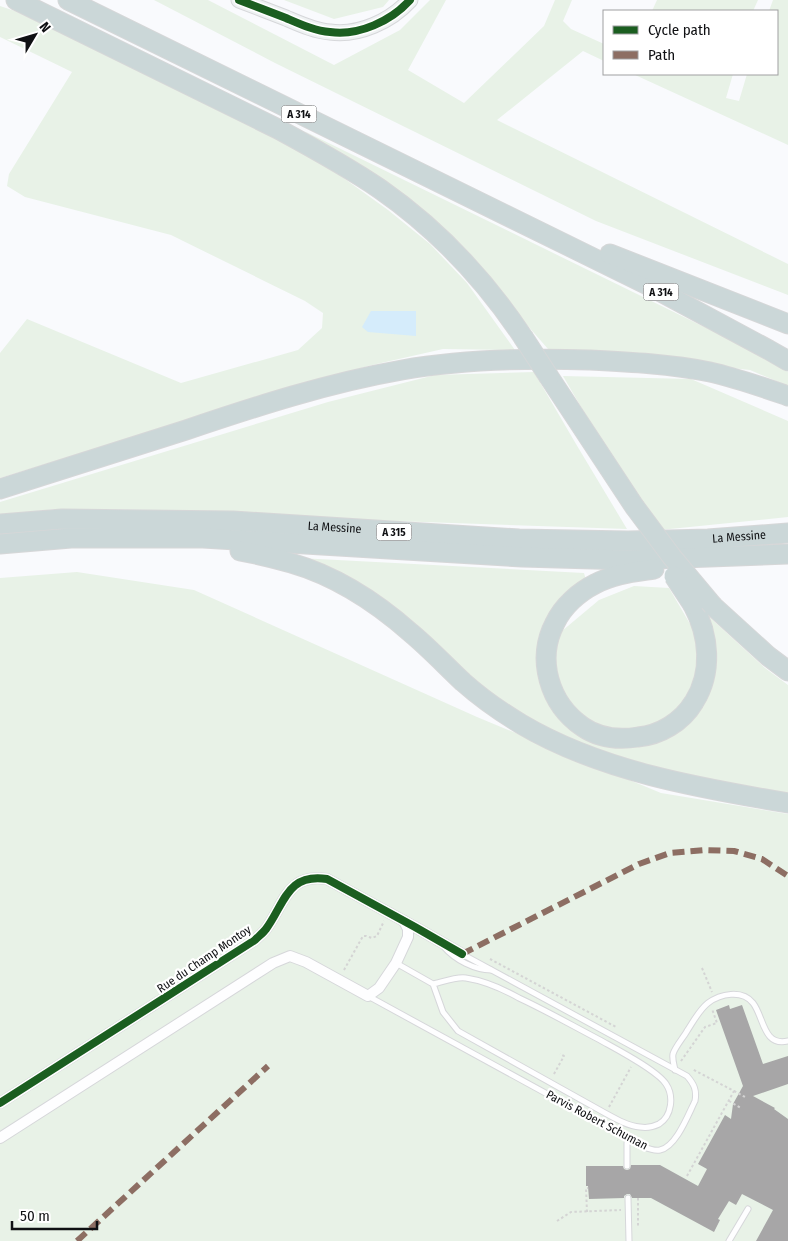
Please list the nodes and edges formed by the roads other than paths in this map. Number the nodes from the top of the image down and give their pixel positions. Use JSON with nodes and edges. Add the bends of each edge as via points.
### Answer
{"nodes":[{"id":1,"x":16,"y":0,"type":"edge"},
{"id":2,"x":68,"y":0,"type":"edge"},
{"id":3,"x":239,"y":0,"type":"edge"},
{"id":4,"x":410,"y":0,"type":"edge"},
{"id":5,"x":531,"y":228,"type":"junction"},
{"id":6,"x":788,"y":324,"type":"edge"},
{"id":7,"x":788,"y":361,"type":"edge"},
{"id":8,"x":788,"y":396,"type":"edge"},
{"id":9,"x":0,"y":489,"type":"edge"},
{"id":10,"x":629,"y":506,"type":"junction"},
{"id":11,"x":0,"y":524,"type":"edge"},
{"id":12,"x":788,"y":533,"type":"edge"},
{"id":13,"x":203,"y":538,"type":"junction"},
{"id":14,"x":0,"y":544,"type":"edge"},
{"id":15,"x":788,"y":554,"type":"edge"},
{"id":16,"x":788,"y":671,"type":"edge"},
{"id":17,"x":788,"y":802,"type":"edge"},
{"id":18,"x":404,"y":921,"type":"junction"},
{"id":19,"x":438,"y":940,"type":"junction"},
{"id":20,"x":462,"y":954,"type":"joint"},
{"id":21,"x":396,"y":963,"type":"junction"},
{"id":22,"x":494,"y":970,"type":"junction"},
{"id":23,"x":433,"y":984,"type":"junction"},
{"id":24,"x":368,"y":996,"type":"junction"},
{"id":25,"x":788,"y":1041,"type":"edge"},
{"id":26,"x":675,"y":1070,"type":"junction"},
{"id":27,"x":0,"y":1103,"type":"edge"},
{"id":28,"x":0,"y":1138,"type":"edge"},
{"id":29,"x":629,"y":1139,"type":"junction"},
{"id":30,"x":627,"y":1166,"type":"dead end"},
{"id":31,"x":628,"y":1198,"type":"dead end"},
{"id":32,"x":748,"y":1208,"type":"dead end"},
{"id":33,"x":629,"y":1241,"type":"edge"},
{"id":34,"x":729,"y":1241,"type":"edge"}],
"edges":[{"from":1,"to":10,"type":"highway","number":"A 314","bridge":true,"via":[[278,129],[402,205],[432,230],[496,299],[549,376]]},
{"from":2,"to":5,"type":"highway","number":"A 314"},
{"from":3,"to":4,"type":"street","via":[[312,28],[342,33],[376,24]]},
{"from":5,"to":6,"type":"highway","via":[[567,236]]},
{"from":5,"to":7,"type":"highway","number":"A 314","via":[[648,285]]},
{"from":8,"to":9,"type":"highway","via":[[710,372],[622,362],[500,359],[433,365],[303,393]]},
{"from":10,"to":15,"type":"highway","bridge":true,"via":[[684,590],[693,605],[704,635],[706,667],[698,696],[683,716],[665,729],[644,737],[608,737],[583,727],[562,707],[547,671],[548,644],[555,622],[571,601],[596,583],[637,571]]},
{"from":10,"to":16,"type":"highway","number":"A 314","bridge":true,"via":[[713,606]]},
{"from":11,"to":12,"type":"highway","name":"La Messine","number":"A 315","via":[[62,519],[233,522],[518,539],[628,541]]},
{"from":13,"to":14,"type":"highway","name":"La Messine","number":"A 315","via":[[72,538]]},
{"from":13,"to":15,"type":"highway","name":"La Messine","number":"A 315","via":[[628,560]]},
{"from":13,"to":17,"type":"highway","via":[[318,572],[364,597],[412,633],[491,705],[552,741],[657,777],[722,792]]},
{"from":18,"to":19,"type":"street","name":"Rue du Champ Montoy"},
{"from":18,"to":21,"type":"street","via":[[408,937]]},
{"from":18,"to":27,"type":"street","name":"Rue du Champ Montoy","via":[[327,879],[316,877],[300,882],[292,887],[266,930],[255,940]]},
{"from":19,"to":20,"type":"street","name":"Rue du Champ Montoy"},
{"from":19,"to":22,"type":"lane","name":"Parvis Robert Schuman","via":[[449,953],[462,961],[482,970]]},
{"from":20,"to":22,"type":"lane","name":"Parvis Robert Schuman"},
{"from":21,"to":23,"type":"lane"},
{"from":21,"to":24,"type":"street","via":[[380,988]]},
{"from":22,"to":26,"type":"lane","name":"Parvis Robert Schuman"},
{"from":23,"to":23,"type":"lane","name":"Parvis Robert Schuman","via":[[443,1012],[458,1031],[628,1125],[649,1127],[666,1117],[671,1107],[666,1083],[615,1048],[486,983],[464,977]]},
{"from":24,"to":28,"type":"street","via":[[290,956]]},
{"from":24,"to":29,"type":"lane","name":"Parvis Robert Schuman"},
{"from":25,"to":26,"type":"lane","via":[[779,1043],[767,1034],[753,1003],[746,996],[726,995],[707,1004],[700,1012],[673,1054]]},
{"from":26,"to":29,"type":"lane","name":"Parvis Robert Schuman","via":[[687,1076],[696,1088],[696,1095],[674,1140],[660,1150],[651,1150]]},
{"from":29,"to":30,"type":"lane"},
{"from":31,"to":33,"type":"lane"},
{"from":32,"to":34,"type":"lane"}]}
